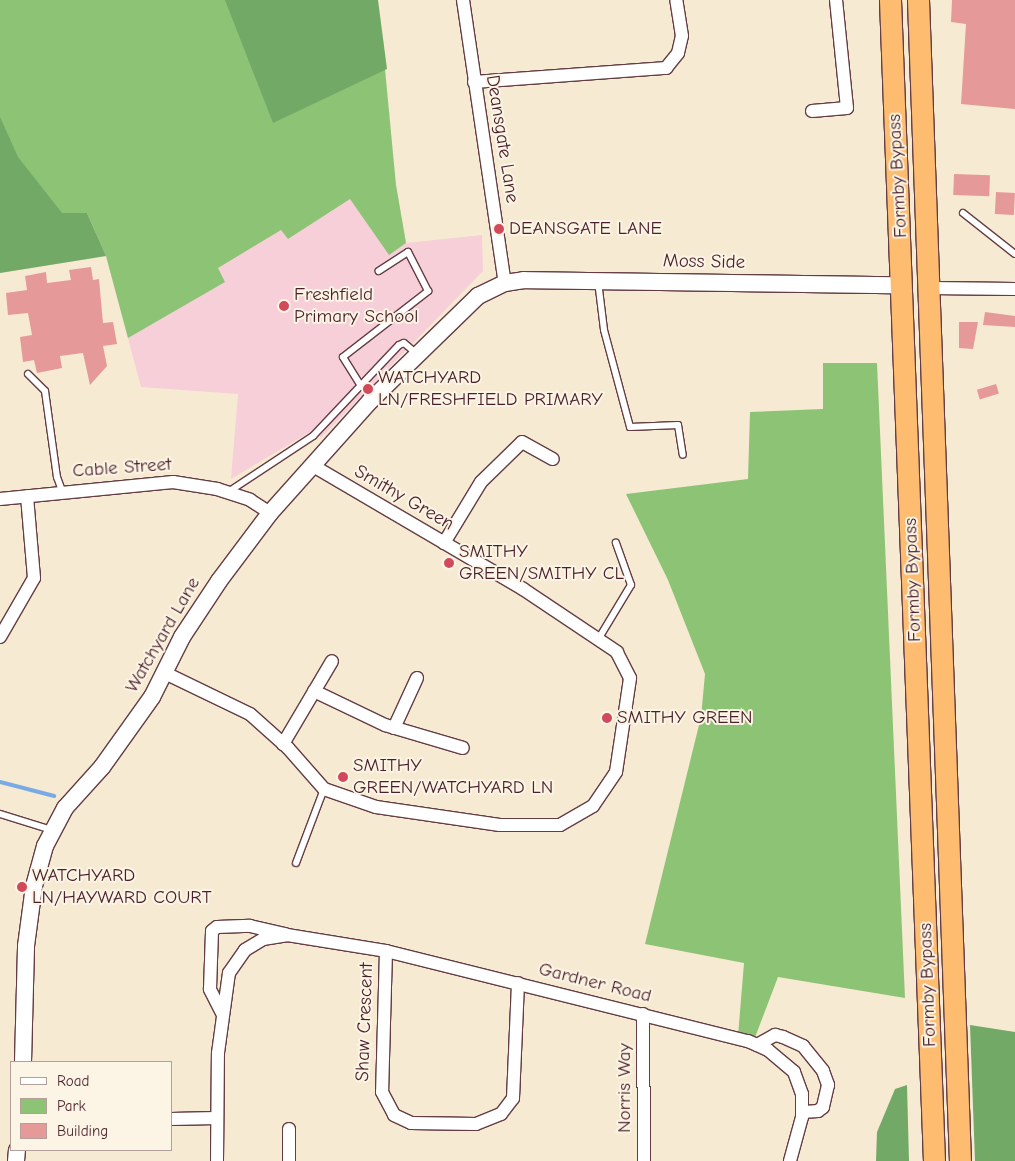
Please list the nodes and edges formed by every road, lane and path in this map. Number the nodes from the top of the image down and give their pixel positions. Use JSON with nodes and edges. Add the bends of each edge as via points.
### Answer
{"nodes":[{"id":1,"x":463,"y":0,"type":"edge"},
{"id":2,"x":676,"y":0,"type":"edge"},
{"id":3,"x":836,"y":0,"type":"edge"},
{"id":4,"x":890,"y":0,"type":"edge"},
{"id":5,"x":918,"y":0,"type":"edge"},
{"id":6,"x":474,"y":82,"type":"junction"},
{"id":7,"x":812,"y":110,"type":"dead end"},
{"id":8,"x":963,"y":212,"type":"dead end"},
{"id":9,"x":1015,"y":254,"type":"edge"},
{"id":10,"x":379,"y":271,"type":"dead end"},
{"id":11,"x":598,"y":281,"type":"junction"},
{"id":12,"x":505,"y":283,"type":"junction"},
{"id":13,"x":903,"y":285,"type":"junction"},
{"id":14,"x":930,"y":288,"type":"junction"},
{"id":15,"x":1015,"y":289,"type":"edge"},
{"id":16,"x":416,"y":354,"type":"junction"},
{"id":17,"x":28,"y":374,"type":"dead end"},
{"id":18,"x":361,"y":386,"type":"junction"},
{"id":19,"x":683,"y":455,"type":"dead end"},
{"id":20,"x":553,"y":459,"type":"dead end"},
{"id":21,"x":312,"y":466,"type":"junction"},
{"id":22,"x":62,"y":491,"type":"junction"},
{"id":23,"x":226,"y":492,"type":"junction"},
{"id":24,"x":27,"y":496,"type":"junction"},
{"id":25,"x":0,"y":498,"type":"edge"},
{"id":26,"x":270,"y":513,"type":"junction"},
{"id":27,"x":444,"y":543,"type":"junction"},
{"id":28,"x":616,"y":543,"type":"dead end"},
{"id":29,"x":0,"y":637,"type":"edge"},
{"id":30,"x":599,"y":638,"type":"junction"},
{"id":31,"x":332,"y":661,"type":"dead end"},
{"id":32,"x":165,"y":673,"type":"junction"},
{"id":33,"x":417,"y":678,"type":"dead end"},
{"id":34,"x":314,"y":691,"type":"junction"},
{"id":35,"x":394,"y":728,"type":"junction"},
{"id":36,"x":283,"y":744,"type":"junction"},
{"id":37,"x":463,"y":748,"type":"dead end"},
{"id":38,"x":324,"y":789,"type":"junction"},
{"id":39,"x":0,"y":814,"type":"edge"},
{"id":40,"x":54,"y":830,"type":"junction"},
{"id":41,"x":296,"y":864,"type":"dead end"},
{"id":42,"x":287,"y":935,"type":"junction"},
{"id":43,"x":386,"y":951,"type":"junction"},
{"id":44,"x":518,"y":983,"type":"junction"},
{"id":45,"x":222,"y":1013,"type":"junction"},
{"id":46,"x":643,"y":1014,"type":"junction"},
{"id":47,"x":758,"y":1045,"type":"junction"},
{"id":48,"x":23,"y":1061,"type":"edge"},
{"id":49,"x":802,"y":1112,"type":"junction"},
{"id":50,"x":216,"y":1118,"type":"junction"},
{"id":51,"x":172,"y":1119,"type":"edge"},
{"id":52,"x":289,"y":1129,"type":"dead end"},
{"id":53,"x":217,"y":1161,"type":"edge"},
{"id":54,"x":289,"y":1161,"type":"edge"},
{"id":55,"x":644,"y":1161,"type":"edge"},
{"id":56,"x":790,"y":1161,"type":"edge"},
{"id":57,"x":934,"y":1161,"type":"edge"},
{"id":58,"x":960,"y":1161,"type":"edge"}],
"edges":[{"from":1,"to":6,"type":"street","name":"Deansgate Lane"},
{"from":2,"to":6,"type":"street","via":[[682,36],[678,54],[666,68]]},
{"from":3,"to":7,"type":"street","via":[[846,108]]},
{"from":4,"to":13,"type":"highway","name":"Formby Bypass"},
{"from":5,"to":14,"type":"highway","name":"Formby Bypass"},
{"from":6,"to":12,"type":"street","name":"Deansgate Lane"},
{"from":8,"to":9,"type":"lane"},
{"from":10,"to":18,"type":"lane","via":[[408,252],[428,291],[343,357]]},
{"from":11,"to":12,"type":"street","name":"Moss Side","via":[[524,280]]},
{"from":11,"to":13,"type":"street","name":"Moss Side"},
{"from":11,"to":19,"type":"lane","via":[[604,330],[630,428],[678,425]]},
{"from":12,"to":16,"type":"street","name":"Watchyard Lane","via":[[478,296]]},
{"from":13,"to":57,"type":"highway","name":"Formby Bypass"},
{"from":14,"to":15,"type":"street"},
{"from":14,"to":58,"type":"highway","name":"Formby Bypass"},
{"from":16,"to":18,"type":"lane","via":[[404,344],[399,345]]},
{"from":16,"to":21,"type":"street","name":"Watchyard Lane"},
{"from":17,"to":22,"type":"lane","via":[[45,391]]},
{"from":18,"to":23,"type":"lane","via":[[313,436]]},
{"from":20,"to":27,"type":"street","via":[[522,442],[481,482]]},
{"from":21,"to":26,"type":"street","name":"Watchyard Lane"},
{"from":21,"to":27,"type":"street","name":"Smithy Green"},
{"from":22,"to":23,"type":"street","name":"Cable Street","via":[[173,482]]},
{"from":22,"to":24,"type":"street","name":"Cable Street"},
{"from":23,"to":26,"type":"street","name":"Cable Street","via":[[250,500]]},
{"from":24,"to":25,"type":"street","name":"Cable Street"},
{"from":24,"to":29,"type":"street","via":[[34,578]]},
{"from":26,"to":32,"type":"street","name":"Watchyard Lane","via":[[218,581],[182,637]]},
{"from":27,"to":30,"type":"street","name":"Smithy Green"},
{"from":28,"to":30,"type":"lane","via":[[632,585]]},
{"from":30,"to":38,"type":"street","name":"Smithy Green","via":[[617,652],[630,678],[616,772],[593,806],[560,825],[500,825],[376,807]]},
{"from":31,"to":34,"type":"street"},
{"from":32,"to":36,"type":"street","name":"Smithy Green","via":[[250,714]]},
{"from":32,"to":40,"type":"street","name":"Watchyard Lane","via":[[102,767],[65,808]]},
{"from":33,"to":35,"type":"street"},
{"from":34,"to":35,"type":"street"},
{"from":34,"to":36,"type":"street"},
{"from":35,"to":37,"type":"street"},
{"from":36,"to":38,"type":"street","name":"Smithy Green"},
{"from":38,"to":41,"type":"lane"},
{"from":39,"to":40,"type":"lane"},
{"from":40,"to":48,"type":"street","name":"Watchyard Lane","via":[[45,846],[34,886],[27,937]]},
{"from":42,"to":43,"type":"street","name":"Gardner Road"},
{"from":42,"to":45,"type":"street","name":"Gardner Road","via":[[263,939],[245,950],[229,973]]},
{"from":42,"to":45,"type":"street","name":"Gardner Road","via":[[250,926],[217,927],[212,931],[210,989]]},
{"from":43,"to":44,"type":"street","name":"Gardner Road"},
{"from":43,"to":44,"type":"street","name":"Shaw Crescent","via":[[382,1092],[394,1115],[411,1123],[476,1124],[501,1114],[513,1098]]},
{"from":44,"to":46,"type":"street","name":"Gardner Road"},
{"from":45,"to":50,"type":"street","name":"Gardner Road"},
{"from":46,"to":47,"type":"street","name":"Gardner Road"},
{"from":46,"to":55,"type":"street","name":"Norris Way"},
{"from":47,"to":49,"type":"street","name":"Gardner Road","via":[[794,1072],[802,1094]]},
{"from":47,"to":49,"type":"street","via":[[775,1035],[783,1037],[802,1046],[823,1071],[828,1085],[823,1106],[818,1112]]},
{"from":49,"to":56,"type":"street","name":"Gardner Road"},
{"from":50,"to":51,"type":"street"},
{"from":50,"to":53,"type":"street","name":"Gardner Road"},
{"from":52,"to":54,"type":"street"}]}
